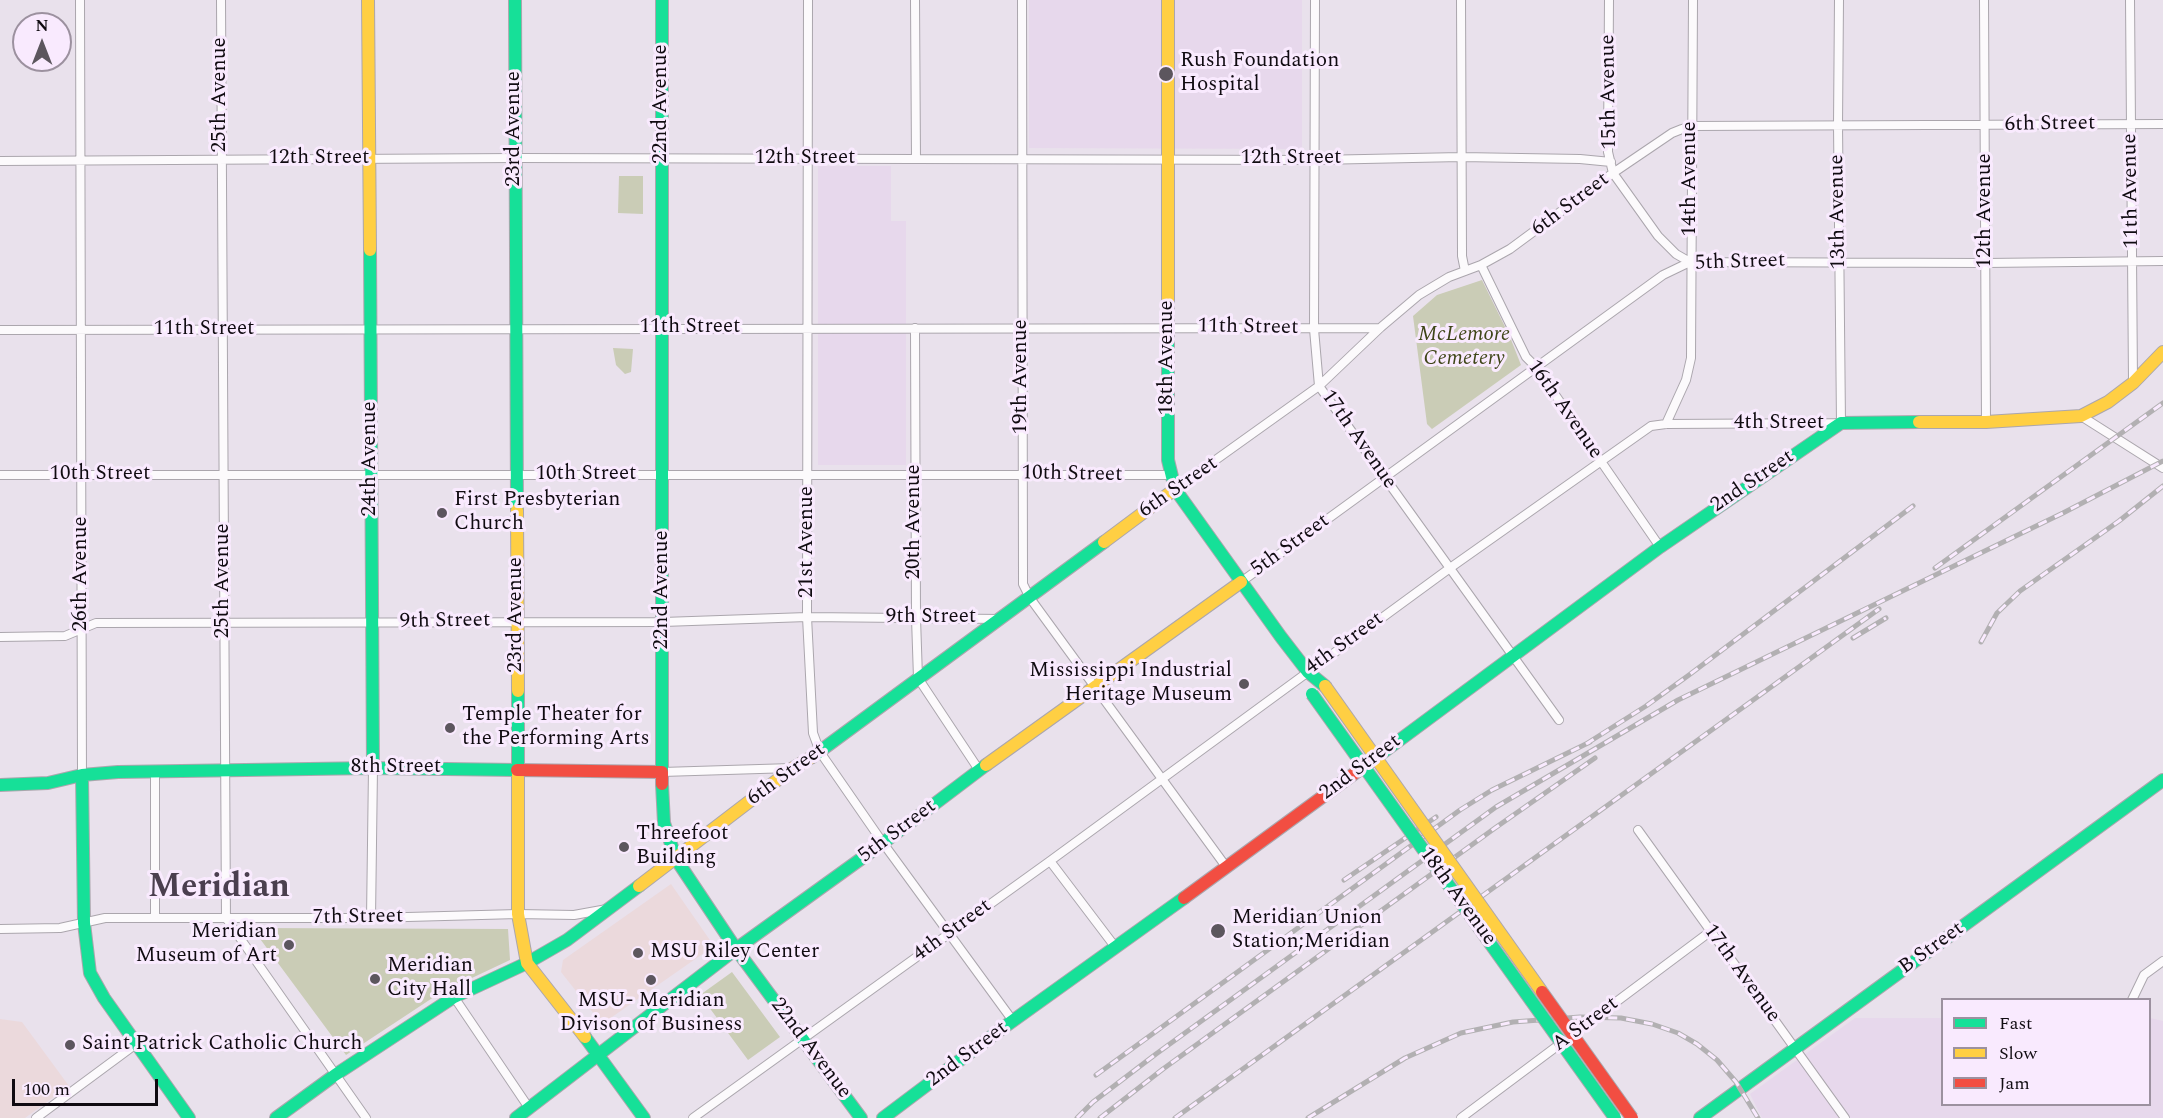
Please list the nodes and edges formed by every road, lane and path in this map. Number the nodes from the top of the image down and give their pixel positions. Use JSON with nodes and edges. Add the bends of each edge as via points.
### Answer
{"nodes":[{"id":1,"x":80,"y":0,"type":"edge"},
{"id":2,"x":221,"y":0,"type":"edge"},
{"id":3,"x":368,"y":0,"type":"edge"},
{"id":4,"x":515,"y":0,"type":"edge"},
{"id":5,"x":662,"y":0,"type":"edge"},
{"id":6,"x":808,"y":0,"type":"edge"},
{"id":7,"x":915,"y":0,"type":"edge"},
{"id":8,"x":1022,"y":0,"type":"edge"},
{"id":9,"x":1168,"y":0,"type":"edge"},
{"id":10,"x":1315,"y":0,"type":"edge"},
{"id":11,"x":1461,"y":0,"type":"edge"},
{"id":12,"x":1609,"y":0,"type":"edge"},
{"id":13,"x":1692,"y":0,"type":"edge"},
{"id":14,"x":1839,"y":0,"type":"edge"},
{"id":15,"x":1984,"y":0,"type":"edge"},
{"id":16,"x":2130,"y":0,"type":"edge"},
{"id":17,"x":2131,"y":124,"type":"junction"},
{"id":18,"x":2163,"y":124,"type":"edge"},
{"id":19,"x":1838,"y":125,"type":"junction"},
{"id":20,"x":1691,"y":126,"type":"junction"},
{"id":21,"x":1986,"y":126,"type":"junction"},
{"id":22,"x":1461,"y":157,"type":"junction"},
{"id":23,"x":516,"y":158,"type":"junction"},
{"id":24,"x":222,"y":159,"type":"junction"},
{"id":25,"x":369,"y":159,"type":"junction"},
{"id":26,"x":662,"y":159,"type":"junction"},
{"id":27,"x":809,"y":159,"type":"junction"},
{"id":28,"x":916,"y":159,"type":"junction"},
{"id":29,"x":81,"y":160,"type":"junction"},
{"id":30,"x":1022,"y":160,"type":"junction"},
{"id":31,"x":1168,"y":160,"type":"junction"},
{"id":32,"x":1316,"y":160,"type":"junction"},
{"id":33,"x":0,"y":161,"type":"edge"},
{"id":34,"x":1611,"y":162,"type":"junction"},
{"id":35,"x":1613,"y":173,"type":"junction"},
{"id":36,"x":1839,"y":261,"type":"junction"},
{"id":37,"x":2132,"y":261,"type":"junction"},
{"id":38,"x":2163,"y":261,"type":"edge"},
{"id":39,"x":1690,"y":262,"type":"junction"},
{"id":40,"x":1986,"y":263,"type":"junction"},
{"id":41,"x":1481,"y":266,"type":"junction"},
{"id":42,"x":1465,"y":271,"type":"junction"},
{"id":43,"x":1168,"y":327,"type":"junction"},
{"id":44,"x":516,"y":328,"type":"junction"},
{"id":45,"x":662,"y":328,"type":"junction"},
{"id":46,"x":808,"y":328,"type":"junction"},
{"id":47,"x":915,"y":328,"type":"junction"},
{"id":48,"x":1022,"y":328,"type":"junction"},
{"id":49,"x":1380,"y":328,"type":"junction"},
{"id":50,"x":81,"y":329,"type":"junction"},
{"id":51,"x":1314,"y":329,"type":"junction"},
{"id":52,"x":0,"y":330,"type":"edge"},
{"id":53,"x":370,"y":330,"type":"junction"},
{"id":54,"x":223,"y":331,"type":"junction"},
{"id":55,"x":2163,"y":352,"type":"edge"},
{"id":56,"x":1536,"y":367,"type":"junction"},
{"id":57,"x":2133,"y":383,"type":"junction"},
{"id":58,"x":1319,"y":386,"type":"junction"},
{"id":59,"x":2081,"y":416,"type":"junction"},
{"id":60,"x":1986,"y":422,"type":"junction"},
{"id":61,"x":1841,"y":423,"type":"junction"},
{"id":62,"x":1665,"y":424,"type":"junction"},
{"id":63,"x":1600,"y":461,"type":"junction"},
{"id":64,"x":2163,"y":468,"type":"edge"},
{"id":65,"x":808,"y":474,"type":"junction"},
{"id":66,"x":915,"y":474,"type":"junction"},
{"id":67,"x":1023,"y":474,"type":"junction"},
{"id":68,"x":0,"y":475,"type":"edge"},
{"id":69,"x":81,"y":475,"type":"junction"},
{"id":70,"x":224,"y":475,"type":"junction"},
{"id":71,"x":371,"y":475,"type":"junction"},
{"id":72,"x":516,"y":475,"type":"junction"},
{"id":73,"x":662,"y":475,"type":"junction"},
{"id":74,"x":1172,"y":475,"type":"junction"},
{"id":75,"x":1385,"y":478,"type":"junction"},
{"id":76,"x":1175,"y":489,"type":"junction"},
{"id":77,"x":1660,"y":547,"type":"junction"},
{"id":78,"x":1450,"y":568,"type":"junction"},
{"id":79,"x":1241,"y":582,"type":"junction"},
{"id":80,"x":1030,"y":597,"type":"junction"},
{"id":81,"x":807,"y":617,"type":"junction"},
{"id":82,"x":916,"y":618,"type":"junction"},
{"id":83,"x":1001,"y":618,"type":"junction"},
{"id":84,"x":518,"y":621,"type":"junction"},
{"id":85,"x":224,"y":622,"type":"junction"},
{"id":86,"x":663,"y":622,"type":"junction"},
{"id":87,"x":372,"y":623,"type":"junction"},
{"id":88,"x":82,"y":629,"type":"junction"},
{"id":89,"x":0,"y":637,"type":"edge"},
{"id":90,"x":1512,"y":655,"type":"junction"},
{"id":91,"x":1308,"y":672,"type":"junction"},
{"id":92,"x":918,"y":678,"type":"junction"},
{"id":93,"x":1095,"y":687,"type":"junction"},
{"id":94,"x":1559,"y":720,"type":"dead end"},
{"id":95,"x":820,"y":752,"type":"junction"},
{"id":96,"x":373,"y":768,"type":"junction"},
{"id":97,"x":793,"y":768,"type":"junction"},
{"id":98,"x":225,"y":769,"type":"junction"},
{"id":99,"x":518,"y":770,"type":"junction"},
{"id":100,"x":979,"y":770,"type":"junction"},
{"id":101,"x":155,"y":771,"type":"junction"},
{"id":102,"x":663,"y":772,"type":"junction"},
{"id":103,"x":82,"y":776,"type":"junction"},
{"id":104,"x":1161,"y":778,"type":"junction"},
{"id":105,"x":2163,"y":780,"type":"edge"},
{"id":106,"x":0,"y":784,"type":"edge"},
{"id":107,"x":1638,"y":830,"type":"dead end"},
{"id":108,"x":884,"y":843,"type":"junction"},
{"id":109,"x":676,"y":860,"type":"junction"},
{"id":110,"x":1050,"y":861,"type":"junction"},
{"id":111,"x":1227,"y":868,"type":"junction"},
{"id":112,"x":608,"y":908,"type":"junction"},
{"id":113,"x":518,"y":914,"type":"junction"},
{"id":114,"x":155,"y":918,"type":"junction"},
{"id":115,"x":226,"y":918,"type":"junction"},
{"id":116,"x":370,"y":918,"type":"junction"},
{"id":117,"x":84,"y":923,"type":"junction"},
{"id":118,"x":0,"y":929,"type":"edge"},
{"id":119,"x":1711,"y":931,"type":"junction"},
{"id":120,"x":949,"y":934,"type":"junction"},
{"id":121,"x":1116,"y":948,"type":"junction"},
{"id":122,"x":736,"y":949,"type":"junction"},
{"id":123,"x":2163,"y":961,"type":"edge"},
{"id":124,"x":527,"y":963,"type":"junction"},
{"id":125,"x":454,"y":997,"type":"junction"},
{"id":126,"x":2132,"y":998,"type":"edge"},
{"id":127,"x":1013,"y":1021,"type":"junction"},
{"id":128,"x":802,"y":1038,"type":"junction"},
{"id":129,"x":136,"y":1044,"type":"junction"},
{"id":130,"x":1795,"y":1049,"type":"junction"},
{"id":131,"x":599,"y":1055,"type":"junction"},
{"id":132,"x":335,"y":1075,"type":"junction"},
{"id":133,"x":529,"y":1108,"type":"junction"},
{"id":134,"x":36,"y":1118,"type":"edge"},
{"id":135,"x":189,"y":1118,"type":"edge"},
{"id":136,"x":276,"y":1118,"type":"edge"},
{"id":137,"x":366,"y":1118,"type":"edge"},
{"id":138,"x":516,"y":1118,"type":"edge"},
{"id":139,"x":644,"y":1118,"type":"edge"},
{"id":140,"x":693,"y":1118,"type":"edge"},
{"id":141,"x":861,"y":1118,"type":"edge"},
{"id":142,"x":883,"y":1118,"type":"edge"},
{"id":143,"x":1461,"y":1118,"type":"edge"},
{"id":144,"x":1615,"y":1118,"type":"edge"},
{"id":145,"x":1632,"y":1118,"type":"edge"},
{"id":146,"x":1700,"y":1118,"type":"edge"},
{"id":147,"x":1845,"y":1118,"type":"edge"}],
"edges":[{"from":1,"to":29,"type":"street","name":"26th Avenue"},
{"from":2,"to":24,"type":"street","name":"25th Avenue"},
{"from":3,"to":25,"type":"main road","name":"24th Avenue"},
{"from":4,"to":23,"type":"main road","name":"23rd Avenue"},
{"from":5,"to":26,"type":"main road","name":"22nd Avenue"},
{"from":6,"to":27,"type":"street","name":"21st Avenue"},
{"from":7,"to":28,"type":"street"},
{"from":8,"to":30,"type":"street","name":"19th Avenue"},
{"from":9,"to":31,"type":"main road","name":"18th Avenue"},
{"from":10,"to":32,"type":"street","name":"17th Avenue"},
{"from":11,"to":22,"type":"street"},
{"from":12,"to":34,"type":"street","name":"15th Avenue"},
{"from":13,"to":20,"type":"street","name":"14th Avenue"},
{"from":14,"to":19,"type":"street","name":"13th Avenue"},
{"from":15,"to":21,"type":"street","name":"12th Avenue"},
{"from":16,"to":17,"type":"street","name":"11th Avenue"},
{"from":17,"to":18,"type":"street","name":"6th Street"},
{"from":17,"to":21,"type":"street","name":"6th Street"},
{"from":17,"to":37,"type":"street","name":"11th Avenue"},
{"from":19,"to":20,"type":"street","name":"6th Street"},
{"from":19,"to":21,"type":"street","name":"6th Street"},
{"from":19,"to":36,"type":"street","name":"13th Avenue"},
{"from":20,"to":35,"type":"street","name":"6th Street","via":[[1672,133]]},
{"from":20,"to":39,"type":"street","name":"14th Avenue"},
{"from":21,"to":40,"type":"street","name":"12th Avenue"},
{"from":22,"to":32,"type":"street","name":"12th Street"},
{"from":22,"to":34,"type":"street","name":"12th Street"},
{"from":22,"to":42,"type":"street"},
{"from":23,"to":25,"type":"street","name":"12th Street"},
{"from":23,"to":26,"type":"street","name":"12th Street"},
{"from":23,"to":44,"type":"main road","name":"23rd Avenue"},
{"from":24,"to":25,"type":"street","name":"12th Street"},
{"from":24,"to":29,"type":"street","name":"12th Street"},
{"from":24,"to":54,"type":"street","name":"25th Avenue"},
{"from":25,"to":53,"type":"main road","name":"24th Avenue"},
{"from":26,"to":27,"type":"street","name":"12th Street"},
{"from":26,"to":45,"type":"main road","name":"22nd Avenue"},
{"from":27,"to":28,"type":"street","name":"12th Street"},
{"from":27,"to":46,"type":"street","name":"21st Avenue"},
{"from":28,"to":30,"type":"street","name":"12th Street"},
{"from":29,"to":33,"type":"street","name":"12th Street"},
{"from":29,"to":50,"type":"street","name":"26th Avenue"},
{"from":30,"to":31,"type":"street","name":"12th Street"},
{"from":30,"to":48,"type":"street","name":"19th Avenue"},
{"from":31,"to":32,"type":"street","name":"12th Street"},
{"from":31,"to":43,"type":"main road","name":"18th Avenue"},
{"from":32,"to":51,"type":"street","name":"17th Avenue"},
{"from":34,"to":35,"type":"street","name":"15th Avenue"},
{"from":35,"to":39,"type":"street","name":"15th Avenue","via":[[1668,246]]},
{"from":35,"to":41,"type":"street","name":"6th Street"},
{"from":36,"to":39,"type":"street","name":"5th Street"},
{"from":36,"to":40,"type":"street","name":"5th Street"},
{"from":36,"to":61,"type":"street","name":"13th Avenue"},
{"from":37,"to":38,"type":"street","name":"5th Street"},
{"from":37,"to":40,"type":"street","name":"5th Street"},
{"from":37,"to":57,"type":"street","name":"11th Avenue"},
{"from":39,"to":56,"type":"street","name":"5th Street","via":[[1663,275]]},
{"from":39,"to":62,"type":"street","name":"14th Avenue","via":[[1691,358],[1686,380]]},
{"from":40,"to":60,"type":"street","name":"12th Avenue"},
{"from":41,"to":42,"type":"street","name":"6th Street"},
{"from":41,"to":56,"type":"street","name":"16th Avenue","via":[[1526,357]]},
{"from":42,"to":49,"type":"street","name":"6th Street","via":[[1426,291]]},
{"from":43,"to":48,"type":"street","name":"11th Street"},
{"from":43,"to":51,"type":"street","name":"11th Street"},
{"from":43,"to":74,"type":"main road","name":"18th Avenue","via":[[1168,460]]},
{"from":44,"to":45,"type":"street","name":"11th Street"},
{"from":44,"to":53,"type":"street","name":"11th Street"},
{"from":44,"to":72,"type":"main road","name":"23rd Avenue"},
{"from":45,"to":46,"type":"street","name":"11th Street"},
{"from":45,"to":73,"type":"main road","name":"22nd Avenue"},
{"from":46,"to":47,"type":"street","name":"11th Street"},
{"from":46,"to":65,"type":"street","name":"21st Avenue"},
{"from":47,"to":48,"type":"street","name":"11th Street"},
{"from":47,"to":66,"type":"street","name":"20th Avenue"},
{"from":48,"to":67,"type":"street","name":"19th Avenue"},
{"from":49,"to":51,"type":"street","name":"11th Street"},
{"from":49,"to":58,"type":"street","name":"6th Street"},
{"from":50,"to":52,"type":"street","name":"11th Street"},
{"from":50,"to":54,"type":"street","name":"11th Street"},
{"from":50,"to":69,"type":"street","name":"26th Avenue"},
{"from":51,"to":58,"type":"street","name":"17th Avenue"},
{"from":53,"to":54,"type":"street","name":"11th Street"},
{"from":53,"to":71,"type":"main road","name":"24th Avenue"},
{"from":54,"to":70,"type":"street","name":"25th Avenue"},
{"from":55,"to":57,"type":"main road"},
{"from":56,"to":63,"type":"street","name":"16th Avenue"},
{"from":56,"to":75,"type":"street","name":"5th Street"},
{"from":57,"to":59,"type":"main road"},
{"from":58,"to":75,"type":"street","name":"17th Avenue"},
{"from":58,"to":76,"type":"street","name":"6th Street"},
{"from":59,"to":60,"type":"main road","name":"4th Street"},
{"from":59,"to":64,"type":"street"},
{"from":60,"to":61,"type":"main road","name":"4th Street"},
{"from":61,"to":62,"type":"street","name":"4th Street"},
{"from":61,"to":77,"type":"main road","name":"2nd Street"},
{"from":62,"to":63,"type":"street","name":"4th Street","via":[[1651,426]]},
{"from":63,"to":77,"type":"street","name":"16th Avenue"},
{"from":63,"to":78,"type":"street","name":"4th Street"},
{"from":65,"to":66,"type":"street","name":"10th Street"},
{"from":65,"to":73,"type":"street","name":"10th Street"},
{"from":65,"to":81,"type":"street","name":"21st Avenue"},
{"from":66,"to":67,"type":"street","name":"10th Street"},
{"from":66,"to":82,"type":"street","name":"20th Avenue"},
{"from":67,"to":74,"type":"street","name":"10th Street"},
{"from":67,"to":80,"type":"street","name":"19th Avenue","via":[[1023,584]]},
{"from":68,"to":69,"type":"street","name":"10th Street"},
{"from":69,"to":70,"type":"street","name":"10th Street"},
{"from":69,"to":88,"type":"street","name":"26th Avenue"},
{"from":70,"to":71,"type":"street","name":"10th Street"},
{"from":70,"to":85,"type":"street","name":"25th Avenue"},
{"from":71,"to":72,"type":"street","name":"10th Street"},
{"from":71,"to":87,"type":"main road","name":"24th Avenue"},
{"from":72,"to":73,"type":"street","name":"10th Street"},
{"from":72,"to":84,"type":"main road","name":"23rd Avenue"},
{"from":73,"to":86,"type":"main road","name":"22nd Avenue"},
{"from":74,"to":76,"type":"main road","name":"18th Avenue"},
{"from":75,"to":78,"type":"street","name":"17th Avenue"},
{"from":75,"to":79,"type":"street","name":"5th Street"},
{"from":76,"to":79,"type":"main road","name":"18th Avenue"},
{"from":76,"to":80,"type":"main road","name":"6th Street"},
{"from":77,"to":90,"type":"main road","name":"2nd Street"},
{"from":78,"to":90,"type":"street","name":"17th Avenue"},
{"from":78,"to":91,"type":"street","name":"4th Street"},
{"from":79,"to":91,"type":"main road","name":"18th Avenue"},
{"from":79,"to":93,"type":"main road","name":"5th Street"},
{"from":80,"to":83,"type":"main road","name":"6th Street"},
{"from":80,"to":93,"type":"street","name":"19th Avenue"},
{"from":81,"to":82,"type":"street","name":"9th Street"},
{"from":81,"to":86,"type":"street","name":"9th Street"},
{"from":81,"to":95,"type":"street","name":"21st Avenue","via":[[813,734]]},
{"from":82,"to":83,"type":"street","name":"9th Street"},
{"from":82,"to":92,"type":"street","name":"20th Avenue"},
{"from":83,"to":92,"type":"main road","name":"6th Street"},
{"from":84,"to":86,"type":"street","name":"9th Street"},
{"from":84,"to":87,"type":"street","name":"9th Street"},
{"from":84,"to":99,"type":"main road","name":"23rd Avenue"},
{"from":85,"to":87,"type":"street","name":"9th Street"},
{"from":85,"to":88,"type":"street","name":"9th Street","via":[[96,623]]},
{"from":85,"to":98,"type":"street","name":"25th Avenue"},
{"from":86,"to":102,"type":"main road","name":"22nd Avenue"},
{"from":87,"to":96,"type":"main road","name":"24th Avenue"},
{"from":88,"to":89,"type":"street","name":"9th Street","via":[[65,636]]},
{"from":88,"to":103,"type":"street","name":"26th Avenue"},
{"from":90,"to":94,"type":"street","name":"17th Avenue"},
{"from":90,"to":111,"type":"main road","name":"2nd Street"},
{"from":91,"to":104,"type":"street","name":"4th Street"},
{"from":91,"to":144,"type":"main road","name":"18th Avenue","bridge":true,"via":[[1312,694]]},
{"from":91,"to":145,"type":"main road","name":"18th Avenue","bridge":true,"via":[[1325,686]]},
{"from":92,"to":95,"type":"main road","name":"6th Street"},
{"from":92,"to":100,"type":"street"},
{"from":93,"to":100,"type":"main road","name":"5th Street"},
{"from":93,"to":104,"type":"street","name":"19th Avenue"},
{"from":95,"to":97,"type":"main road","name":"6th Street"},
{"from":95,"to":108,"type":"street","name":"21st Avenue"},
{"from":96,"to":98,"type":"main road","name":"8th Street"},
{"from":96,"to":99,"type":"main road","name":"8th Street"},
{"from":96,"to":116,"type":"street","name":"24th Avenue"},
{"from":97,"to":102,"type":"street","name":"8th Street"},
{"from":97,"to":109,"type":"main road","name":"6th Street"},
{"from":98,"to":101,"type":"main road","name":"8th Street"},
{"from":98,"to":115,"type":"street","name":"25th Avenue"},
{"from":99,"to":102,"type":"main road","name":"8th Street"},
{"from":99,"to":113,"type":"main road","name":"23rd Avenue"},
{"from":100,"to":108,"type":"main road","name":"5th Street"},
{"from":101,"to":103,"type":"main road","name":"8th Street"},
{"from":101,"to":114,"type":"street"},
{"from":102,"to":109,"type":"main road","name":"22nd Avenue","via":[[664,823]]},
{"from":103,"to":106,"type":"main road","name":"8th Street","via":[[48,783]]},
{"from":103,"to":117,"type":"main road","name":"26th Avenue"},
{"from":104,"to":110,"type":"street","name":"4th Street"},
{"from":104,"to":111,"type":"street","name":"19th Avenue"},
{"from":105,"to":130,"type":"main road","name":"B Street"},
{"from":107,"to":119,"type":"street","name":"17th Avenue"},
{"from":108,"to":120,"type":"street","name":"21st Avenue"},
{"from":108,"to":122,"type":"main road","name":"5th Street"},
{"from":109,"to":112,"type":"main road","name":"6th Street"},
{"from":109,"to":122,"type":"main road","name":"22nd Avenue"},
{"from":110,"to":120,"type":"street","name":"4th Street"},
{"from":110,"to":121,"type":"street"},
{"from":111,"to":121,"type":"main road","name":"2nd Street"},
{"from":112,"to":113,"type":"street","name":"7th Street","via":[[574,915]]},
{"from":112,"to":124,"type":"main road","name":"6th Street","via":[[567,940]]},
{"from":113,"to":116,"type":"street","name":"7th Street"},
{"from":113,"to":124,"type":"main road","name":"23rd Avenue"},
{"from":114,"to":115,"type":"street","name":"7th Street"},
{"from":114,"to":117,"type":"street","name":"7th Street","via":[[105,918]]},
{"from":115,"to":116,"type":"street","name":"7th Street"},
{"from":115,"to":132,"type":"street"},
{"from":117,"to":118,"type":"street","name":"7th Street","via":[[60,928]]},
{"from":117,"to":129,"type":"main road","name":"26th Avenue","via":[[90,973]]},
{"from":119,"to":130,"type":"street","name":"17th Avenue"},
{"from":119,"to":143,"type":"street","name":"A Street"},
{"from":120,"to":127,"type":"street","name":"21st Avenue"},
{"from":120,"to":128,"type":"street","name":"4th Street"},
{"from":121,"to":127,"type":"main road","name":"2nd Street"},
{"from":122,"to":128,"type":"main road","name":"22nd Avenue"},
{"from":122,"to":131,"type":"main road","name":"5th Street"},
{"from":123,"to":126,"type":"street","via":[[2144,975]]},
{"from":124,"to":125,"type":"main road","name":"6th Street"},
{"from":124,"to":131,"type":"main road","name":"23rd Avenue"},
{"from":125,"to":132,"type":"main road","name":"6th Street"},
{"from":125,"to":133,"type":"street"},
{"from":127,"to":142,"type":"main road","name":"2nd Street"},
{"from":128,"to":140,"type":"street","name":"4th Street"},
{"from":128,"to":141,"type":"main road","name":"22nd Avenue"},
{"from":129,"to":134,"type":"street"},
{"from":129,"to":135,"type":"main road","name":"26th Avenue"},
{"from":130,"to":146,"type":"main road","name":"B Street"},
{"from":130,"to":147,"type":"street","name":"17th Avenue"},
{"from":131,"to":133,"type":"main road","name":"5th Street"},
{"from":131,"to":139,"type":"main road","name":"23rd Avenue"},
{"from":132,"to":136,"type":"main road","name":"6th Street"},
{"from":132,"to":137,"type":"street"},
{"from":133,"to":138,"type":"main road","name":"5th Street"}]}
